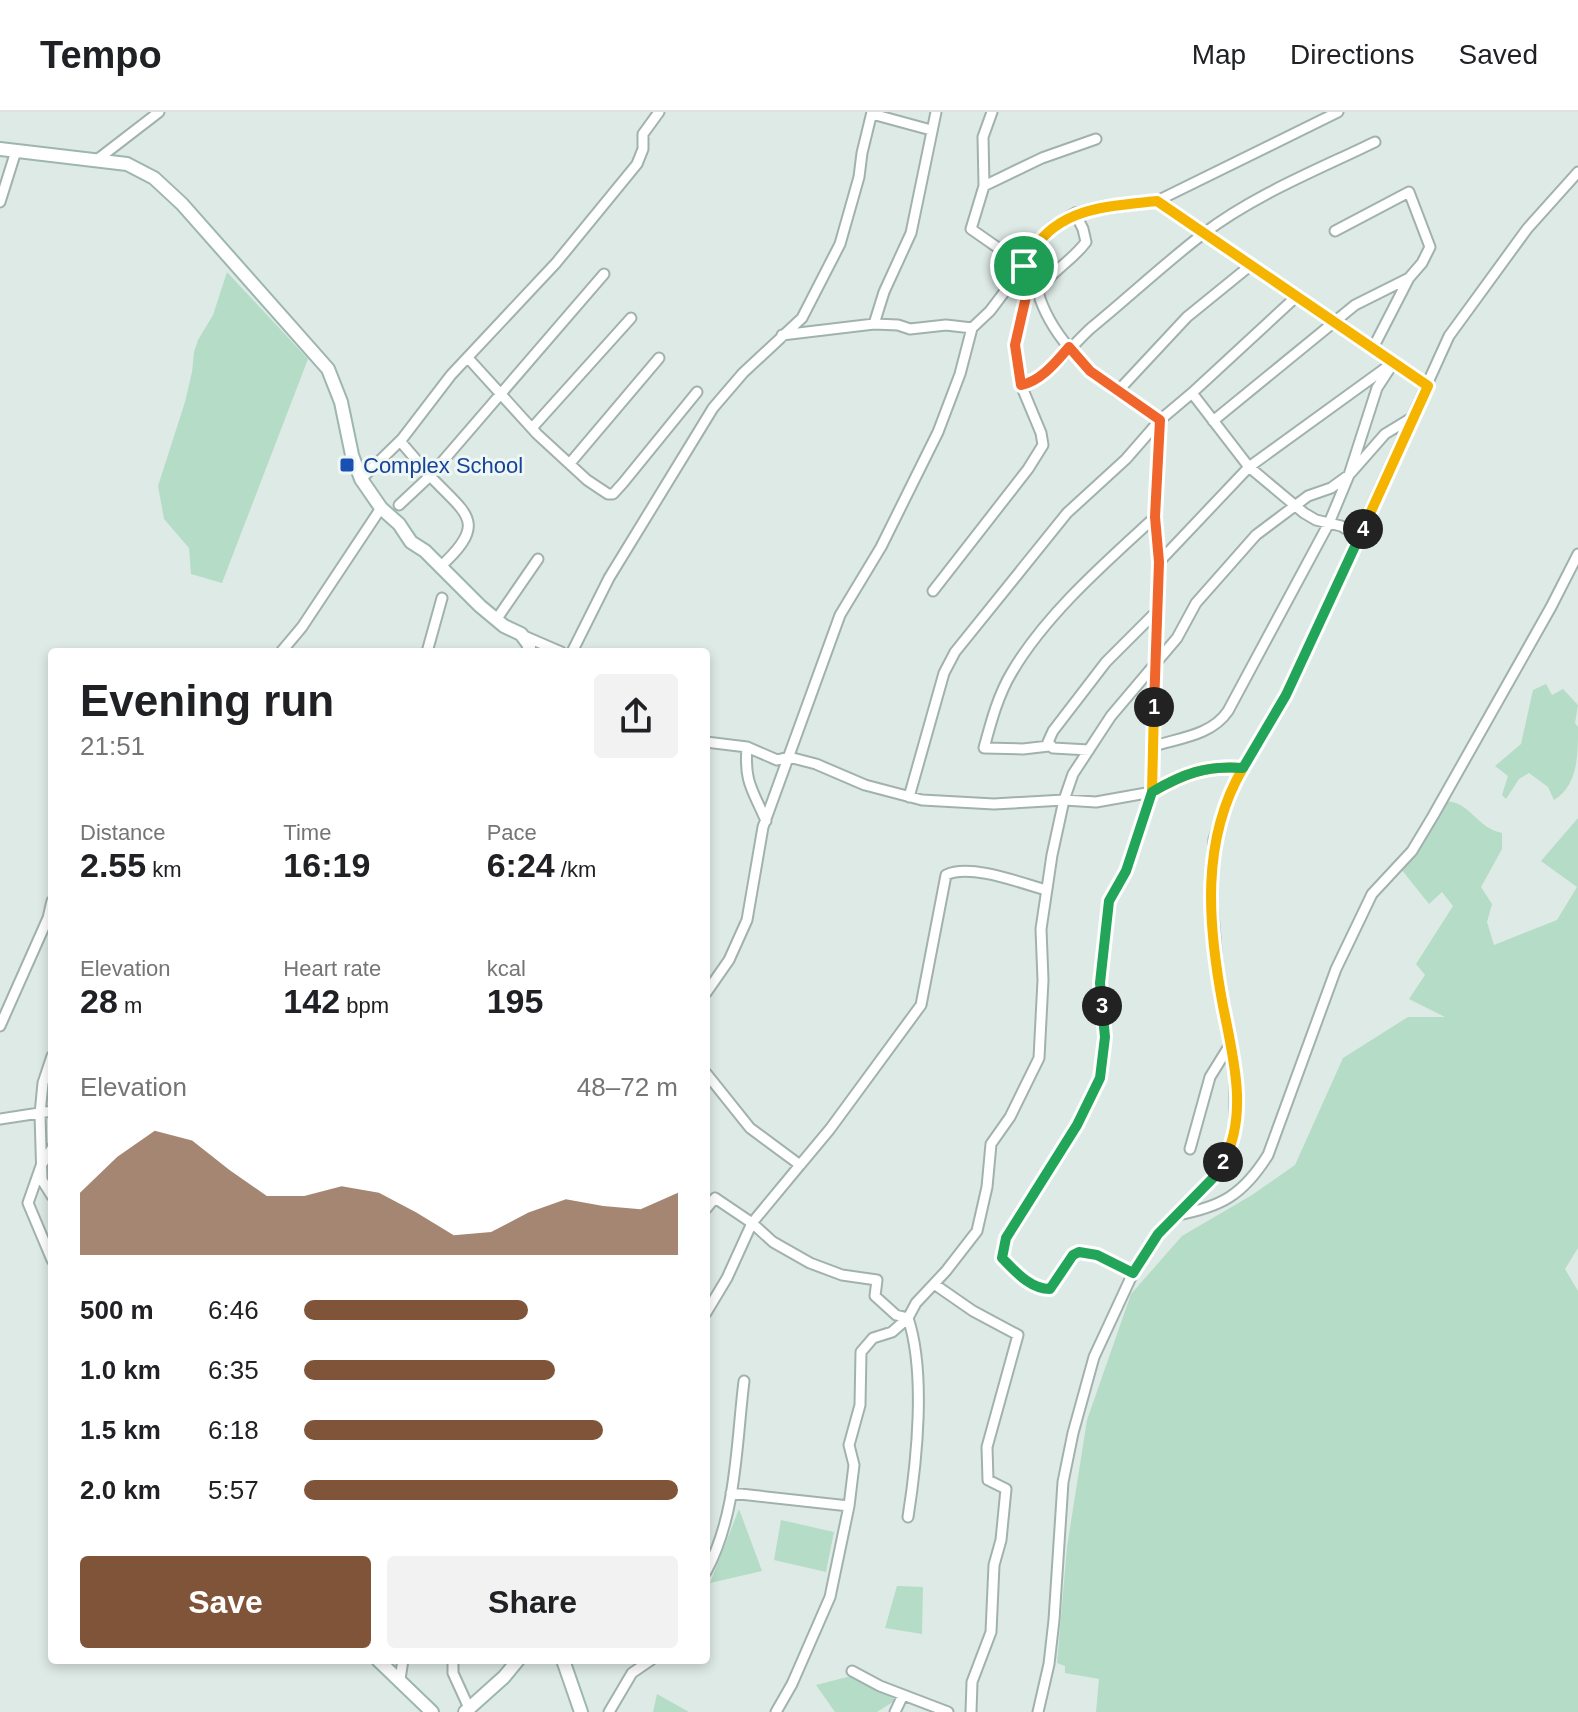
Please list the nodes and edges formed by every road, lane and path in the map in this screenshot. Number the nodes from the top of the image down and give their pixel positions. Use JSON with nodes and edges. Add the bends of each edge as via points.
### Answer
{"nodes":[{"id":1,"x":159,"y":112,"type":"edge"},
{"id":2,"x":659,"y":112,"type":"edge"},
{"id":3,"x":936,"y":112,"type":"edge"},
{"id":4,"x":992,"y":112,"type":"edge"},
{"id":5,"x":1338,"y":112,"type":"edge"},
{"id":6,"x":872,"y":113,"type":"edge"},
{"id":7,"x":931,"y":130,"type":"junction"},
{"id":8,"x":1096,"y":139,"type":"dead end"},
{"id":9,"x":1375,"y":142,"type":"dead end"},
{"id":10,"x":0,"y":149,"type":"edge"},
{"id":11,"x":16,"y":151,"type":"junction"},
{"id":12,"x":98,"y":159,"type":"junction"},
{"id":13,"x":1578,"y":172,"type":"edge"},
{"id":14,"x":984,"y":186,"type":"junction"},
{"id":15,"x":1157,"y":201,"type":"junction"},
{"id":16,"x":0,"y":202,"type":"edge"},
{"id":17,"x":1075,"y":213,"type":"junction"},
{"id":18,"x":1335,"y":231,"type":"dead end"},
{"id":19,"x":1204,"y":233,"type":"junction"},
{"id":20,"x":1251,"y":265,"type":"junction"},
{"id":21,"x":1024,"y":266,"type":"junction"},
{"id":22,"x":604,"y":274,"type":"dead end"},
{"id":23,"x":1409,"y":278,"type":"junction"},
{"id":24,"x":1297,"y":296,"type":"junction"},
{"id":25,"x":631,"y":318,"type":"dead end"},
{"id":26,"x":1336,"y":323,"type":"junction"},
{"id":27,"x":874,"y":324,"type":"junction"},
{"id":28,"x":972,"y":328,"type":"junction"},
{"id":29,"x":782,"y":335,"type":"junction"},
{"id":30,"x":1069,"y":347,"type":"junction"},
{"id":31,"x":1373,"y":348,"type":"junction"},
{"id":32,"x":468,"y":358,"type":"junction"},
{"id":33,"x":659,"y":358,"type":"dead end"},
{"id":34,"x":1394,"y":362,"type":"junction"},
{"id":35,"x":1021,"y":385,"type":"junction"},
{"id":36,"x":1428,"y":386,"type":"junction"},
{"id":37,"x":697,"y":392,"type":"dead end"},
{"id":38,"x":1117,"y":392,"type":"junction"},
{"id":39,"x":1192,"y":393,"type":"junction"},
{"id":40,"x":500,"y":395,"type":"junction"},
{"id":41,"x":1414,"y":417,"type":"junction"},
{"id":42,"x":1160,"y":420,"type":"junction"},
{"id":43,"x":1213,"y":421,"type":"junction"},
{"id":44,"x":532,"y":428,"type":"junction"},
{"id":45,"x":400,"y":441,"type":"junction"},
{"id":46,"x":571,"y":462,"type":"junction"},
{"id":47,"x":1249,"y":467,"type":"junction"},
{"id":48,"x":1349,"y":475,"type":"junction"},
{"id":49,"x":430,"y":476,"type":"junction"},
{"id":50,"x":361,"y":479,"type":"junction"},
{"id":51,"x":399,"y":505,"type":"dead end"},
{"id":52,"x":1295,"y":505,"type":"junction"},
{"id":53,"x":381,"y":508,"type":"junction"},
{"id":54,"x":1155,"y":517,"type":"junction"},
{"id":55,"x":1329,"y":523,"type":"junction"},
{"id":56,"x":1359,"y":537,"type":"junction"},
{"id":57,"x":1578,"y":554,"type":"edge"},
{"id":58,"x":538,"y":559,"type":"dead end"},
{"id":59,"x":1159,"y":562,"type":"junction"},
{"id":60,"x":440,"y":567,"type":"junction"},
{"id":61,"x":933,"y":591,"type":"dead end"},
{"id":62,"x":442,"y":598,"type":"dead end"},
{"id":63,"x":1157,"y":611,"type":"junction"},
{"id":64,"x":496,"y":620,"type":"junction"},
{"id":65,"x":521,"y":634,"type":"junction"},
{"id":66,"x":284,"y":648,"type":"edge"},
{"id":67,"x":428,"y":648,"type":"edge"},
{"id":68,"x":529,"y":648,"type":"edge"},
{"id":69,"x":552,"y":648,"type":"edge"},
{"id":70,"x":574,"y":648,"type":"edge"},
{"id":71,"x":1155,"y":663,"type":"junction"},
{"id":72,"x":710,"y":742,"type":"edge"},
{"id":73,"x":1049,"y":746,"type":"junction"},
{"id":74,"x":1154,"y":746,"type":"junction"},
{"id":75,"x":747,"y":747,"type":"junction"},
{"id":76,"x":1089,"y":750,"type":"junction"},
{"id":77,"x":789,"y":757,"type":"junction"},
{"id":78,"x":1243,"y":768,"type":"junction"},
{"id":79,"x":1152,"y":792,"type":"junction"},
{"id":80,"x":909,"y":797,"type":"junction"},
{"id":81,"x":1064,"y":800,"type":"junction"},
{"id":82,"x":766,"y":821,"type":"junction"},
{"id":83,"x":1046,"y":890,"type":"junction"},
{"id":84,"x":48,"y":918,"type":"edge"},
{"id":85,"x":710,"y":987,"type":"edge"},
{"id":86,"x":0,"y":1026,"type":"edge"},
{"id":87,"x":1231,"y":1043,"type":"junction"},
{"id":88,"x":48,"y":1068,"type":"edge"},
{"id":89,"x":710,"y":1078,"type":"edge"},
{"id":90,"x":48,"y":1112,"type":"edge"},
{"id":91,"x":40,"y":1114,"type":"junction"},
{"id":92,"x":0,"y":1119,"type":"edge"},
{"id":93,"x":1190,"y":1149,"type":"dead end"},
{"id":94,"x":48,"y":1155,"type":"edge"},
{"id":95,"x":800,"y":1165,"type":"junction"},
{"id":96,"x":41,"y":1166,"type":"junction"},
{"id":97,"x":48,"y":1190,"type":"edge"},
{"id":98,"x":710,"y":1204,"type":"edge"},
{"id":99,"x":1177,"y":1215,"type":"junction"},
{"id":100,"x":752,"y":1223,"type":"junction"},
{"id":101,"x":48,"y":1251,"type":"edge"},
{"id":102,"x":1133,"y":1273,"type":"junction"},
{"id":103,"x":934,"y":1284,"type":"junction"},
{"id":104,"x":710,"y":1306,"type":"edge"},
{"id":105,"x":908,"y":1318,"type":"junction"},
{"id":106,"x":744,"y":1381,"type":"dead end"},
{"id":107,"x":731,"y":1493,"type":"junction"},
{"id":108,"x":849,"y":1506,"type":"junction"},
{"id":109,"x":908,"y":1517,"type":"dead end"},
{"id":110,"x":710,"y":1563,"type":"edge"},
{"id":111,"x":383,"y":1664,"type":"edge"},
{"id":112,"x":402,"y":1664,"type":"edge"},
{"id":113,"x":453,"y":1664,"type":"edge"},
{"id":114,"x":515,"y":1664,"type":"edge"},
{"id":115,"x":564,"y":1664,"type":"edge"},
{"id":116,"x":645,"y":1664,"type":"edge"},
{"id":117,"x":852,"y":1671,"type":"dead end"},
{"id":118,"x":400,"y":1679,"type":"junction"},
{"id":119,"x":903,"y":1695,"type":"junction"},
{"id":120,"x":779,"y":1709,"type":"edge"},
{"id":121,"x":467,"y":1710,"type":"edge"},
{"id":122,"x":432,"y":1712,"type":"edge"},
{"id":123,"x":581,"y":1712,"type":"edge"},
{"id":124,"x":609,"y":1712,"type":"edge"},
{"id":125,"x":791,"y":1712,"type":"edge"},
{"id":126,"x":895,"y":1712,"type":"edge"},
{"id":127,"x":948,"y":1712,"type":"edge"},
{"id":128,"x":971,"y":1712,"type":"edge"},
{"id":129,"x":1038,"y":1712,"type":"edge"}],
"edges":[{"from":1,"to":12,"type":"street"},
{"from":2,"to":32,"type":"street","via":[[643,134],[637,164]]},
{"from":3,"to":7,"type":"street"},
{"from":4,"to":14,"type":"street","via":[[983,137]]},
{"from":5,"to":15,"type":"street"},
{"from":6,"to":7,"type":"street"},
{"from":6,"to":29,"type":"street","via":[[840,244],[802,318]]},
{"from":7,"to":27,"type":"street","via":[[911,233]]},
{"from":8,"to":14,"type":"street"},
{"from":9,"to":19,"type":"street","via":[[1253,202]]},
{"from":10,"to":11,"type":"main road"},
{"from":11,"to":12,"type":"main road"},
{"from":11,"to":16,"type":"street"},
{"from":12,"to":50,"type":"main road","via":[[127,164],[154,178],[328,369]]},
{"from":13,"to":36,"type":"street","via":[[1527,229],[1449,336]]},
{"from":14,"to":21,"type":"street","via":[[971,229]]},
{"from":15,"to":17,"type":"street"},
{"from":15,"to":19,"type":"street"},
{"from":17,"to":21,"type":"street","via":[[1053,226]]},
{"from":17,"to":30,"type":"street","via":[[1086,242],[1038,292]]},
{"from":18,"to":23,"type":"street","via":[[1409,192],[1430,247]]},
{"from":19,"to":20,"type":"street"},
{"from":19,"to":30,"type":"street"},
{"from":20,"to":24,"type":"street"},
{"from":20,"to":38,"type":"street","via":[[1187,317]]},
{"from":21,"to":28,"type":"street"},
{"from":21,"to":35,"type":"street","via":[[1028,288],[1015,345]]},
{"from":22,"to":40,"type":"street"},
{"from":23,"to":26,"type":"street","via":[[1355,305]]},
{"from":23,"to":31,"type":"street"},
{"from":24,"to":26,"type":"street"},
{"from":24,"to":39,"type":"street"},
{"from":25,"to":44,"type":"street"},
{"from":26,"to":31,"type":"street"},
{"from":26,"to":43,"type":"street"},
{"from":27,"to":28,"type":"street"},
{"from":27,"to":29,"type":"street"},
{"from":28,"to":77,"type":"street","via":[[938,432],[881,547],[840,615]]},
{"from":29,"to":70,"type":"street","via":[[713,408],[609,578]]},
{"from":30,"to":35,"type":"street","via":[[1047,370]]},
{"from":30,"to":38,"type":"street"},
{"from":31,"to":34,"type":"street"},
{"from":32,"to":40,"type":"street"},
{"from":32,"to":45,"type":"street"},
{"from":33,"to":46,"type":"street"},
{"from":34,"to":36,"type":"street"},
{"from":34,"to":47,"type":"street"},
{"from":34,"to":48,"type":"street","via":[[1377,388]]},
{"from":35,"to":61,"type":"street","via":[[1043,445]]},
{"from":36,"to":41,"type":"street"},
{"from":37,"to":46,"type":"street","via":[[613,494],[602,491]]},
{"from":38,"to":42,"type":"street"},
{"from":39,"to":42,"type":"street"},
{"from":39,"to":43,"type":"street"},
{"from":40,"to":44,"type":"street"},
{"from":40,"to":49,"type":"street"},
{"from":41,"to":48,"type":"street","via":[[1385,434]]},
{"from":41,"to":56,"type":"street"},
{"from":42,"to":54,"type":"street"},
{"from":42,"to":80,"type":"street","via":[[1067,513],[955,652],[944,673]]},
{"from":43,"to":47,"type":"street"},
{"from":44,"to":46,"type":"street"},
{"from":45,"to":49,"type":"street"},
{"from":45,"to":50,"type":"street"},
{"from":47,"to":52,"type":"street"},
{"from":47,"to":59,"type":"street"},
{"from":48,"to":52,"type":"street"},
{"from":48,"to":55,"type":"street"},
{"from":49,"to":51,"type":"street"},
{"from":49,"to":60,"type":"street","via":[[470,523],[467,536]]},
{"from":50,"to":53,"type":"main road"},
{"from":52,"to":55,"type":"street"},
{"from":52,"to":71,"type":"street","via":[[1245,547],[1196,603],[1177,638]]},
{"from":53,"to":60,"type":"main road"},
{"from":53,"to":66,"type":"street"},
{"from":54,"to":59,"type":"street"},
{"from":54,"to":73,"type":"street","via":[[1084,584],[1012,671],[996,704],[984,748]]},
{"from":55,"to":56,"type":"street"},
{"from":55,"to":74,"type":"street","via":[[1220,723]]},
{"from":56,"to":78,"type":"street","via":[[1286,695]]},
{"from":57,"to":99,"type":"street","via":[[1433,816],[1404,861],[1372,894],[1336,969],[1268,1155],[1254,1177],[1225,1201]]},
{"from":58,"to":64,"type":"street"},
{"from":59,"to":63,"type":"street"},
{"from":60,"to":64,"type":"main road"},
{"from":62,"to":67,"type":"street"},
{"from":63,"to":71,"type":"street"},
{"from":63,"to":73,"type":"street","via":[[1106,662],[1053,731]]},
{"from":64,"to":65,"type":"main road"},
{"from":65,"to":68,"type":"main road"},
{"from":65,"to":69,"type":"street"},
{"from":71,"to":74,"type":"street"},
{"from":71,"to":76,"type":"street"},
{"from":72,"to":75,"type":"street"},
{"from":73,"to":76,"type":"street"},
{"from":74,"to":79,"type":"street"},
{"from":75,"to":77,"type":"street","via":[[777,760]]},
{"from":75,"to":82,"type":"street","via":[[749,790]]},
{"from":76,"to":81,"type":"street"},
{"from":77,"to":80,"type":"street"},
{"from":77,"to":82,"type":"street"},
{"from":78,"to":79,"type":"street","via":[[1183,773]]},
{"from":78,"to":87,"type":"street","via":[[1214,839],[1211,889],[1218,975]]},
{"from":79,"to":81,"type":"street","via":[[1096,802]]},
{"from":79,"to":102,"type":"street","via":[[1126,871],[1109,901],[1100,983],[1105,1037],[1100,1078],[1006,1238],[1002,1258],[1040,1289],[1050,1289],[1079,1252]]},
{"from":80,"to":81,"type":"street","via":[[994,804]]},
{"from":81,"to":83,"type":"street"},
{"from":82,"to":85,"type":"street","via":[[747,920]]},
{"from":83,"to":95,"type":"street","via":[[955,870],[946,875],[921,1005]]},
{"from":83,"to":103,"type":"street","via":[[1039,1058],[991,1144],[977,1231]]},
{"from":84,"to":86,"type":"street"},
{"from":87,"to":93,"type":"street","via":[[1210,1077]]},
{"from":87,"to":99,"type":"street","via":[[1236,1104],[1229,1152],[1215,1176]]},
{"from":88,"to":91,"type":"street"},
{"from":89,"to":95,"type":"street","via":[[750,1128]]},
{"from":90,"to":91,"type":"street"},
{"from":91,"to":92,"type":"street"},
{"from":91,"to":96,"type":"street"},
{"from":94,"to":96,"type":"street"},
{"from":95,"to":100,"type":"street"},
{"from":96,"to":97,"type":"street"},
{"from":96,"to":101,"type":"street","via":[[28,1208]]},
{"from":98,"to":100,"type":"street","via":[[715,1198]]},
{"from":99,"to":102,"type":"street"},
{"from":100,"to":104,"type":"street"},
{"from":100,"to":105,"type":"street","via":[[810,1263],[877,1280],[875,1296],[896,1315]]},
{"from":102,"to":129,"type":"street","via":[[1094,1357],[1073,1433],[1063,1482],[1049,1664]]},
{"from":103,"to":105,"type":"street"},
{"from":103,"to":128,"type":"street","via":[[1018,1335],[987,1447],[988,1480],[1006,1489],[994,1565],[991,1632],[972,1682]]},
{"from":105,"to":108,"type":"street","via":[[892,1332],[873,1338],[861,1352],[860,1405],[849,1445],[854,1465]]},
{"from":105,"to":109,"type":"street","via":[[915,1338],[917,1392],[915,1476]]},
{"from":106,"to":107,"type":"street"},
{"from":107,"to":108,"type":"street"},
{"from":107,"to":110,"type":"street","via":[[723,1534]]},
{"from":108,"to":120,"type":"street","via":[[830,1597]]},
{"from":111,"to":118,"type":"main road"},
{"from":112,"to":118,"type":"street"},
{"from":113,"to":121,"type":"street"},
{"from":114,"to":121,"type":"main road"},
{"from":115,"to":123,"type":"main road"},
{"from":116,"to":124,"type":"street","via":[[632,1673]]},
{"from":117,"to":119,"type":"street"},
{"from":118,"to":122,"type":"main road"},
{"from":119,"to":126,"type":"street"},
{"from":119,"to":127,"type":"street"},
{"from":120,"to":125,"type":"street"}]}
